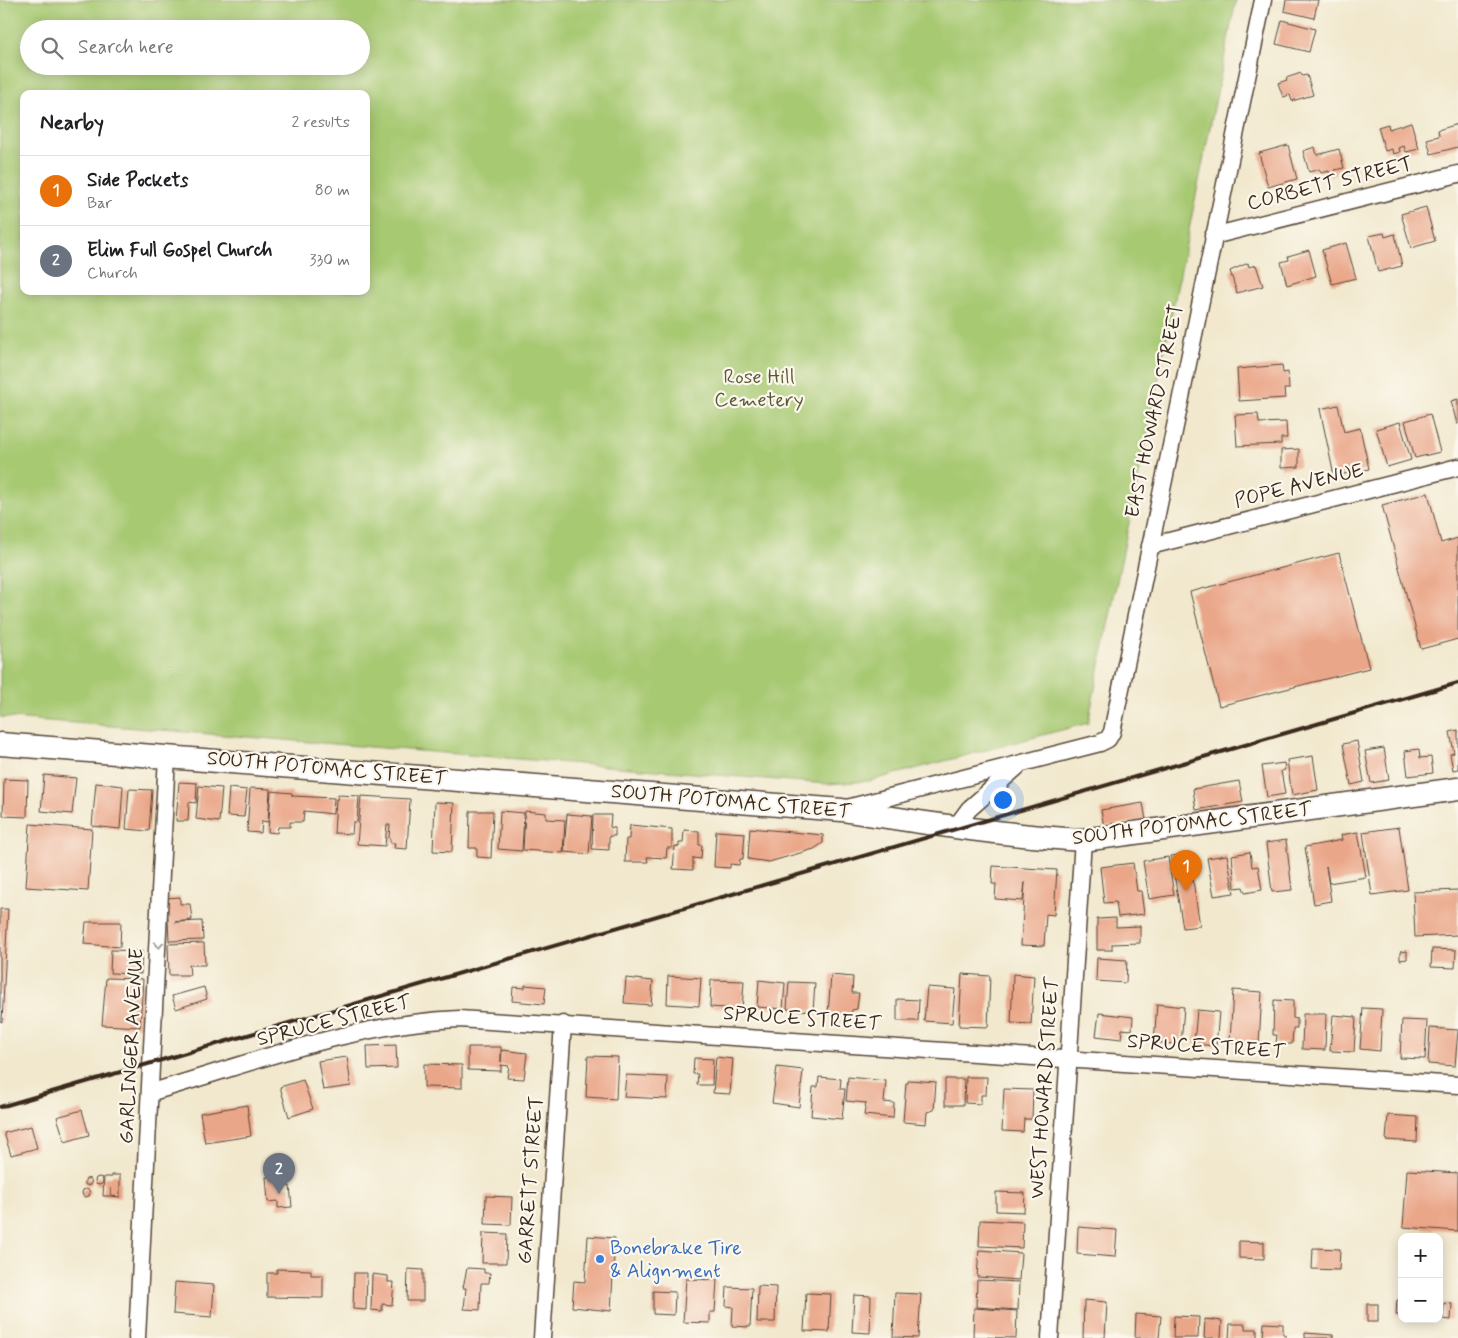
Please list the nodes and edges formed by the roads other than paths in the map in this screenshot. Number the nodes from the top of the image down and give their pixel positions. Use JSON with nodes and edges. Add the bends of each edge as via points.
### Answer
{"nodes":[{"id":1,"x":1263,"y":0,"type":"edge"},
{"id":2,"x":1458,"y":174,"type":"edge"},
{"id":3,"x":1213,"y":236,"type":"junction"},
{"id":4,"x":1458,"y":467,"type":"edge"},
{"id":5,"x":1150,"y":546,"type":"junction"},
{"id":6,"x":0,"y":744,"type":"edge"},
{"id":7,"x":167,"y":756,"type":"junction"},
{"id":8,"x":1018,"y":765,"type":"junction"},
{"id":9,"x":1458,"y":789,"type":"edge"},
{"id":10,"x":842,"y":810,"type":"junction"},
{"id":11,"x":955,"y":828,"type":"junction"},
{"id":12,"x":1083,"y":840,"type":"junction"},
{"id":13,"x":563,"y":1024,"type":"junction"},
{"id":14,"x":1068,"y":1058,"type":"junction"},
{"id":15,"x":1458,"y":1085,"type":"edge"},
{"id":16,"x":152,"y":1092,"type":"junction"},
{"id":17,"x":137,"y":1338,"type":"edge"},
{"id":18,"x":542,"y":1338,"type":"edge"},
{"id":19,"x":1050,"y":1338,"type":"edge"}],
"edges":[{"from":1,"to":3,"type":"street","name":"EAST HOWARD STREET"},
{"from":2,"to":3,"type":"street","name":"CORBETT STREET"},
{"from":3,"to":5,"type":"street","name":"EAST HOWARD STREET"},
{"from":4,"to":5,"type":"street","name":"POPE AVENUE"},
{"from":5,"to":8,"type":"street","name":"EAST HOWARD STREET","via":[[1108,739]]},
{"from":6,"to":7,"type":"main road","name":"SOUTH POTOMAC STREET"},
{"from":7,"to":10,"type":"main road","name":"SOUTH POTOMAC STREET"},
{"from":7,"to":16,"type":"street","name":"GARLINGER AVENUE","one_way":true},
{"from":8,"to":10,"type":"street","name":"EAST HOWARD STREET"},
{"from":8,"to":11,"type":"street","name":"EAST HOWARD STREET","via":[[969,809]]},
{"from":9,"to":12,"type":"main road","name":"SOUTH POTOMAC STREET"},
{"from":10,"to":11,"type":"main road","name":"SOUTH POTOMAC STREET"},
{"from":11,"to":12,"type":"main road","name":"SOUTH POTOMAC STREET","via":[[1023,837]]},
{"from":12,"to":14,"type":"street","name":"WEST HOWARD STREET"},
{"from":13,"to":14,"type":"street","name":"SPRUCE STREET"},
{"from":13,"to":16,"type":"street","name":"SPRUCE STREET","via":[[459,1019],[421,1021],[337,1038]]},
{"from":13,"to":18,"type":"street","name":"GARRETT STREET"},
{"from":14,"to":15,"type":"street","name":"SPRUCE STREET"},
{"from":14,"to":19,"type":"street","name":"WEST HOWARD STREET"},
{"from":16,"to":17,"type":"street","name":"GARLINGER AVENUE"}]}
